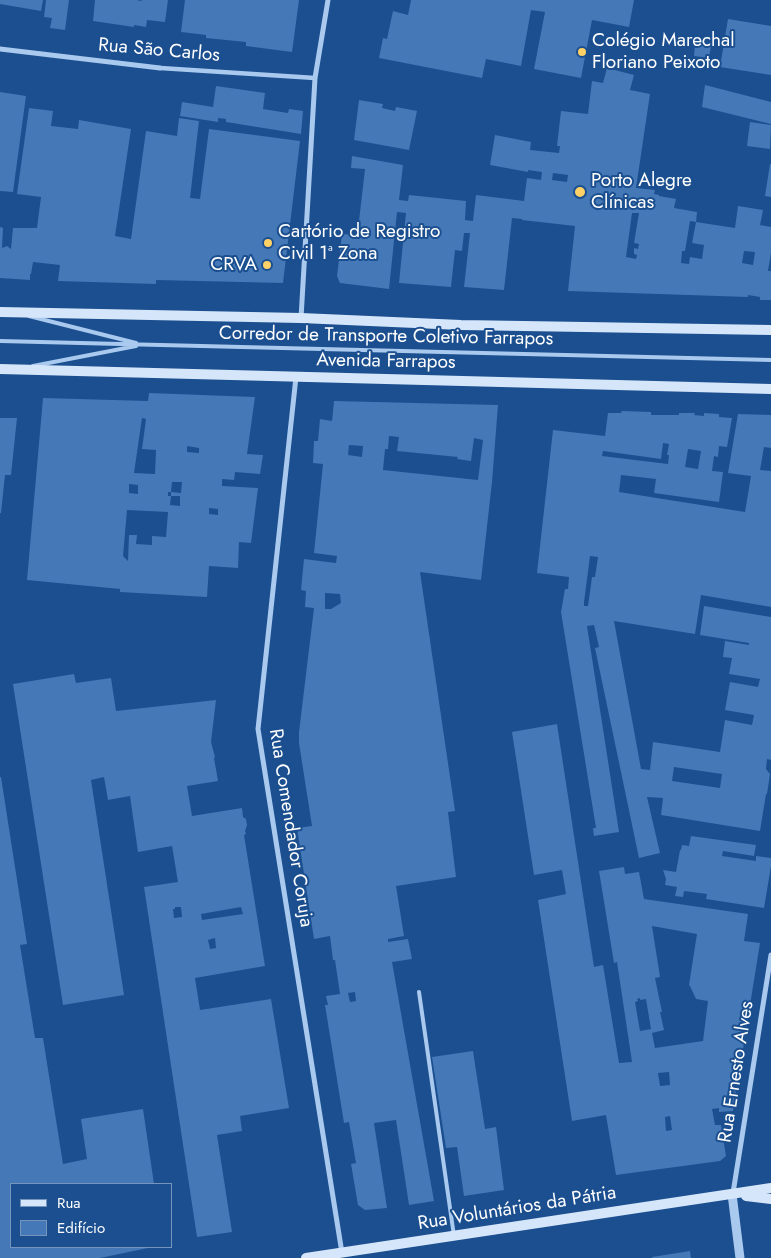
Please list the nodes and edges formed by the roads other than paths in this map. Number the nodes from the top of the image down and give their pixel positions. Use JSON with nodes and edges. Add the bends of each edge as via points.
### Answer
{"nodes":[{"id":1,"x":328,"y":0,"type":"edge"},
{"id":2,"x":0,"y":49,"type":"edge"},
{"id":3,"x":160,"y":68,"type":"joint"},
{"id":4,"x":316,"y":78,"type":"junction"},
{"id":5,"x":0,"y":312,"type":"edge"},
{"id":6,"x":14,"y":313,"type":"junction"},
{"id":7,"x":301,"y":318,"type":"junction"},
{"id":8,"x":771,"y":330,"type":"edge"},
{"id":9,"x":0,"y":341,"type":"edge"},
{"id":10,"x":144,"y":345,"type":"junction"},
{"id":11,"x":771,"y":360,"type":"edge"},
{"id":12,"x":0,"y":369,"type":"edge"},
{"id":13,"x":13,"y":370,"type":"junction"},
{"id":14,"x":296,"y":377,"type":"junction"},
{"id":15,"x":771,"y":389,"type":"edge"},
{"id":16,"x":771,"y":955,"type":"edge"},
{"id":17,"x":419,"y":992,"type":"dead end"},
{"id":18,"x":771,"y":1188,"type":"edge"},
{"id":19,"x":732,"y":1194,"type":"junction"},
{"id":20,"x":771,"y":1199,"type":"edge"},
{"id":21,"x":454,"y":1236,"type":"junction"},
{"id":22,"x":342,"y":1252,"type":"junction"},
{"id":23,"x":306,"y":1258,"type":"edge"},
{"id":24,"x":740,"y":1258,"type":"edge"}],
"edges":[{"from":1,"to":4,"type":"street"},
{"from":2,"to":3,"type":"street","name":"Rua São Carlos"},
{"from":3,"to":4,"type":"street","name":"Rua São Carlos"},
{"from":4,"to":7,"type":"street"},
{"from":5,"to":6,"type":"main road","name":"Avenida Farrapos"},
{"from":6,"to":7,"type":"main road","name":"Avenida Farrapos"},
{"from":6,"to":10,"type":"lane"},
{"from":7,"to":8,"type":"main road","name":"Avenida Farrapos","via":[[470,325]]},
{"from":9,"to":10,"type":"lane","name":"Corredor de Transporte Coletivo Farrapos"},
{"from":10,"to":11,"type":"lane","name":"Corredor de Transporte Coletivo Farrapos"},
{"from":10,"to":13,"type":"lane"},
{"from":12,"to":13,"type":"main road","name":"Avenida Farrapos"},
{"from":13,"to":14,"type":"main road","name":"Avenida Farrapos"},
{"from":14,"to":15,"type":"main road","name":"Avenida Farrapos"},
{"from":14,"to":22,"type":"street","name":"Rua Comendador Coruja","via":[[258,729]]},
{"from":16,"to":19,"type":"street","name":"Rua Ernesto Alves"},
{"from":17,"to":21,"type":"lane"},
{"from":18,"to":19,"type":"main road","name":"Rua Voluntários da Pátria"},
{"from":19,"to":20,"type":"main road","name":"Rua Voluntários da Pátria"},
{"from":19,"to":21,"type":"main road","name":"Rua Voluntários da Pátria"},
{"from":19,"to":24,"type":"street"},
{"from":21,"to":22,"type":"main road","name":"Rua Voluntários da Pátria"},
{"from":22,"to":23,"type":"main road","name":"Rua Voluntários da Pátria"}]}
